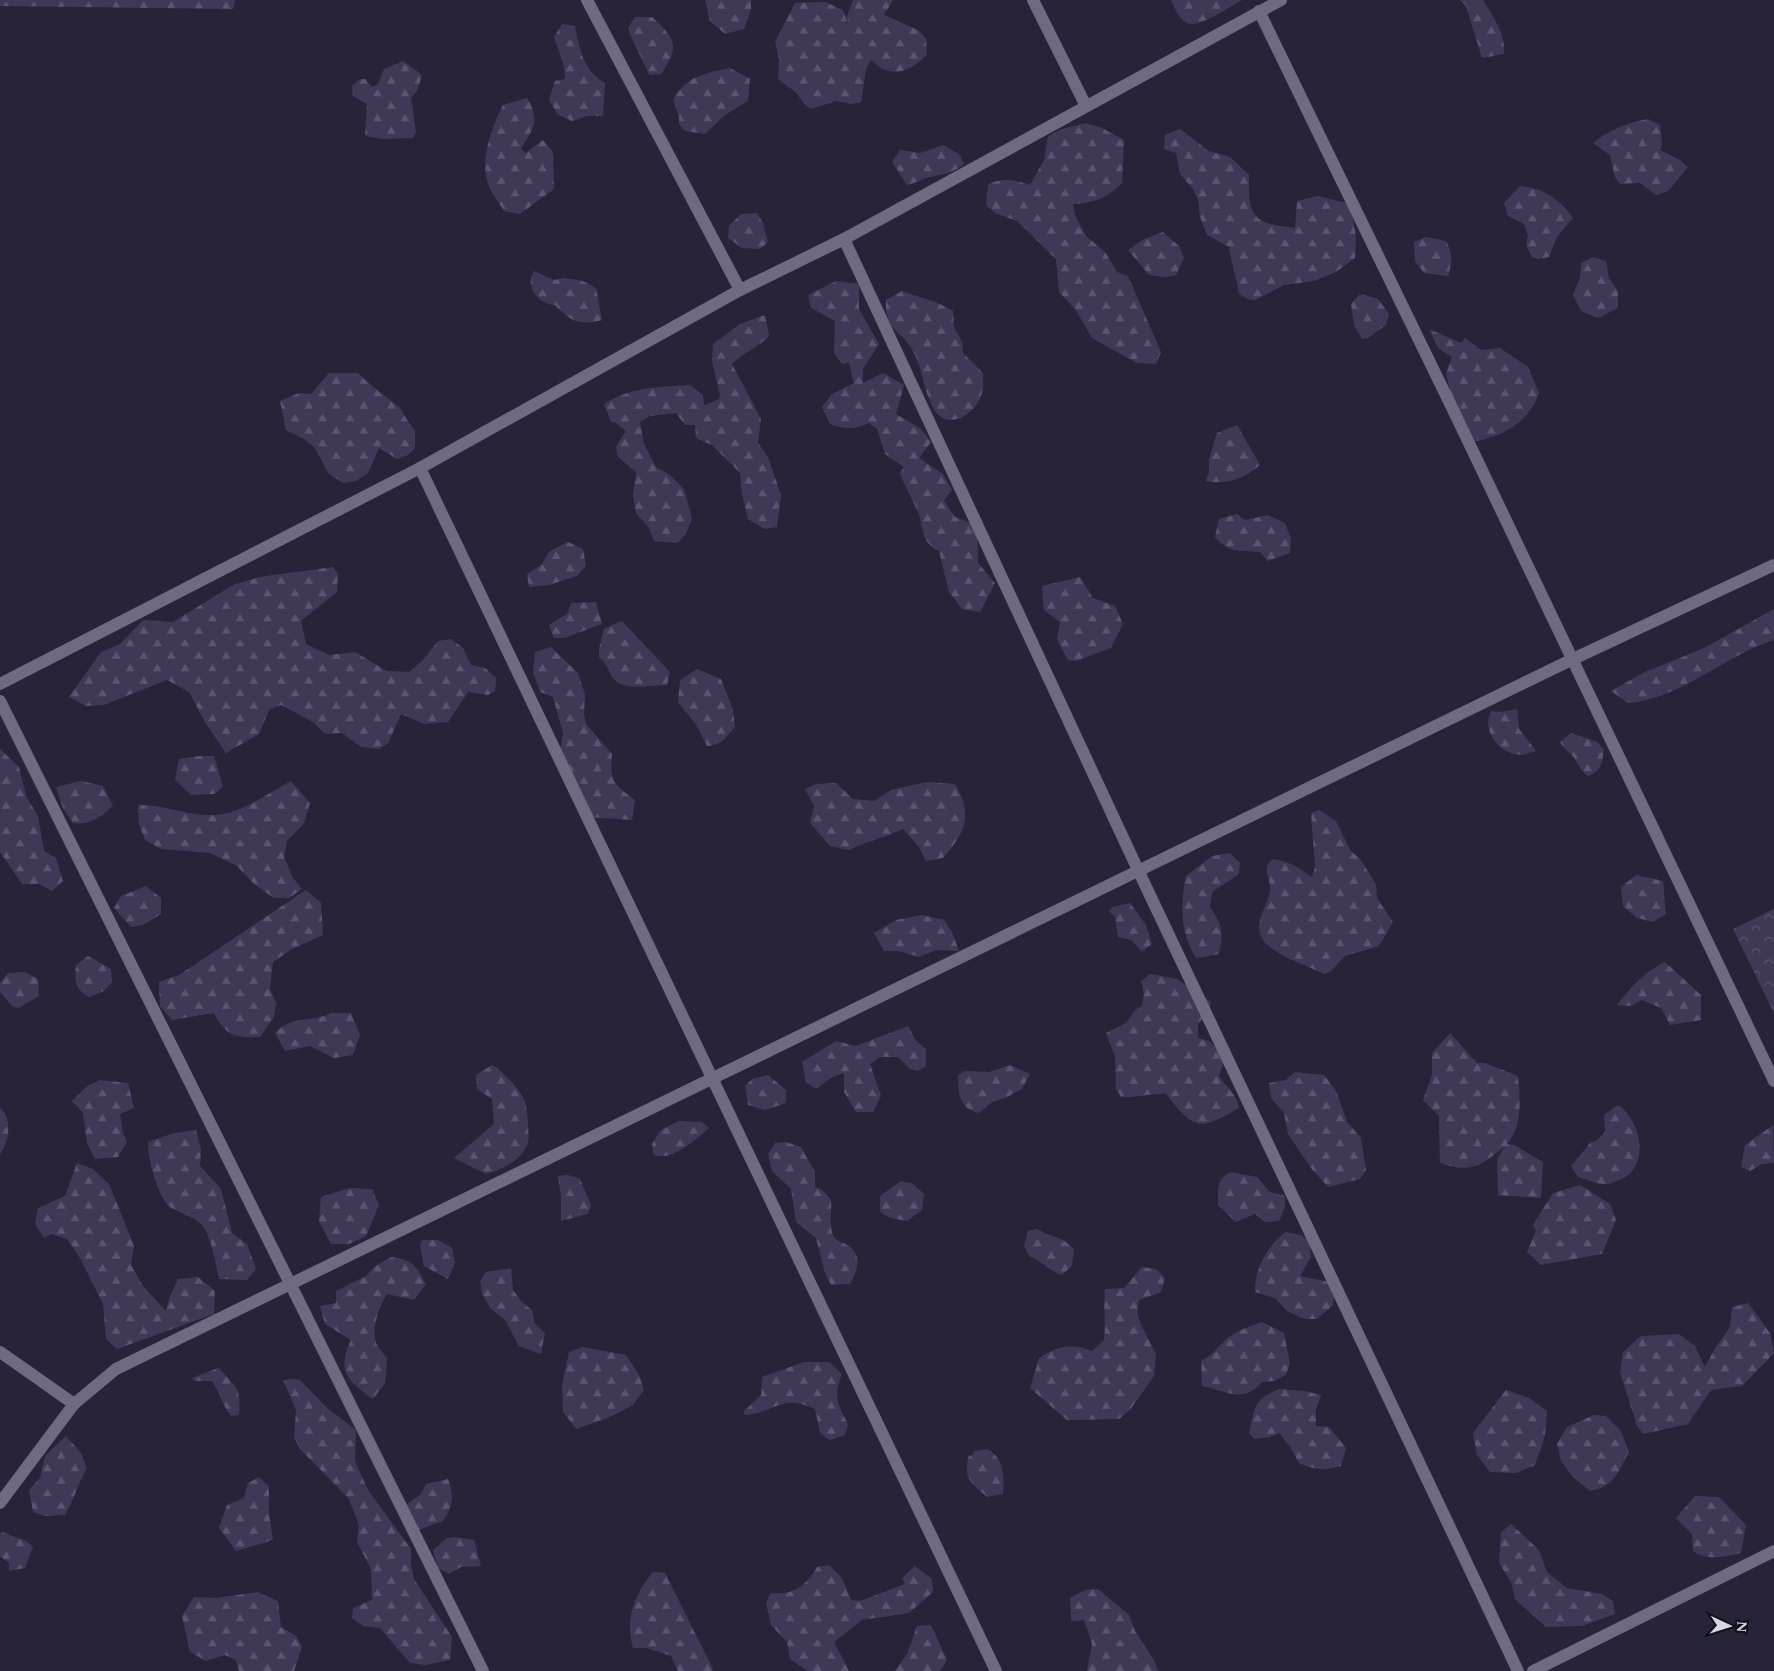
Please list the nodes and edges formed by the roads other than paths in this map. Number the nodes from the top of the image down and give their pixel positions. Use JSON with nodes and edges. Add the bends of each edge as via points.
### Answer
{"nodes":[{"id":1,"x":587,"y":0,"type":"edge"},
{"id":2,"x":1033,"y":0,"type":"edge"},
{"id":3,"x":1281,"y":0,"type":"edge"},
{"id":4,"x":1259,"y":11,"type":"junction"},
{"id":5,"x":1086,"y":106,"type":"junction"},
{"id":6,"x":844,"y":239,"type":"junction"},
{"id":7,"x":740,"y":290,"type":"junction"},
{"id":8,"x":420,"y":468,"type":"junction"},
{"id":9,"x":1774,"y":564,"type":"edge"},
{"id":10,"x":1571,"y":660,"type":"junction"},
{"id":11,"x":0,"y":684,"type":"edge"},
{"id":12,"x":0,"y":701,"type":"edge"},
{"id":13,"x":1139,"y":872,"type":"junction"},
{"id":14,"x":713,"y":1080,"type":"junction"},
{"id":15,"x":1774,"y":1081,"type":"edge"},
{"id":16,"x":292,"y":1283,"type":"junction"},
{"id":17,"x":0,"y":1352,"type":"edge"},
{"id":18,"x":74,"y":1404,"type":"junction"},
{"id":19,"x":0,"y":1503,"type":"edge"},
{"id":20,"x":1774,"y":1551,"type":"edge"},
{"id":21,"x":483,"y":1671,"type":"edge"},
{"id":22,"x":996,"y":1671,"type":"edge"},
{"id":23,"x":1518,"y":1671,"type":"edge"},
{"id":24,"x":1533,"y":1671,"type":"edge"}],
"edges":[{"from":1,"to":7,"type":"street"},
{"from":2,"to":5,"type":"street"},
{"from":3,"to":4,"type":"street"},
{"from":4,"to":5,"type":"street"},
{"from":4,"to":10,"type":"street"},
{"from":5,"to":6,"type":"street"},
{"from":6,"to":7,"type":"street"},
{"from":6,"to":13,"type":"street"},
{"from":7,"to":8,"type":"street"},
{"from":8,"to":11,"type":"street"},
{"from":8,"to":14,"type":"street"},
{"from":9,"to":10,"type":"street"},
{"from":10,"to":13,"type":"street"},
{"from":10,"to":15,"type":"street"},
{"from":12,"to":16,"type":"street"},
{"from":13,"to":14,"type":"street"},
{"from":13,"to":23,"type":"street"},
{"from":14,"to":16,"type":"street"},
{"from":14,"to":22,"type":"street"},
{"from":16,"to":18,"type":"street","via":[[116,1369]]},
{"from":16,"to":21,"type":"street"},
{"from":17,"to":18,"type":"street"},
{"from":18,"to":19,"type":"street"},
{"from":20,"to":24,"type":"street"}]}
